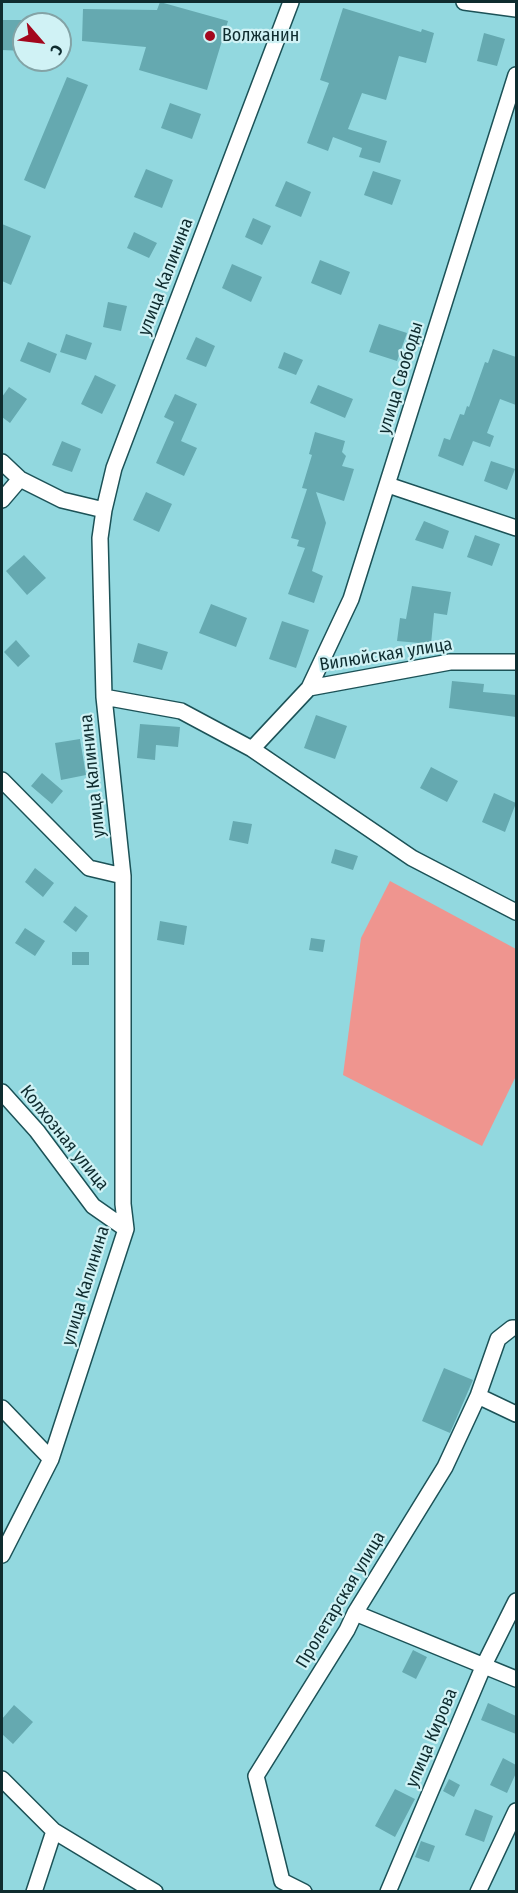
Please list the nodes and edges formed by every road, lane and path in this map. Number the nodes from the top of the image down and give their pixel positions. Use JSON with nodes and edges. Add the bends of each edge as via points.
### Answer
{"nodes":[{"id":1,"x":291,"y":2,"type":"edge"},
{"id":2,"x":464,"y":2,"type":"edge"},
{"id":3,"x":516,"y":9,"type":"edge"},
{"id":4,"x":516,"y":75,"type":"edge"},
{"id":5,"x":2,"y":462,"type":"edge"},
{"id":6,"x":20,"y":479,"type":"junction"},
{"id":7,"x":388,"y":484,"type":"junction"},
{"id":8,"x":2,"y":500,"type":"edge"},
{"id":9,"x":104,"y":510,"type":"junction"},
{"id":10,"x":516,"y":528,"type":"edge"},
{"id":11,"x":516,"y":662,"type":"edge"},
{"id":12,"x":309,"y":688,"type":"junction"},
{"id":13,"x":104,"y":697,"type":"junction"},
{"id":14,"x":252,"y":749,"type":"junction"},
{"id":15,"x":2,"y":780,"type":"edge"},
{"id":16,"x":123,"y":876,"type":"junction"},
{"id":17,"x":516,"y":912,"type":"edge"},
{"id":18,"x":2,"y":1092,"type":"edge"},
{"id":19,"x":126,"y":1229,"type":"junction"},
{"id":20,"x":516,"y":1328,"type":"edge"},
{"id":21,"x":478,"y":1396,"type":"junction"},
{"id":22,"x":2,"y":1408,"type":"edge"},
{"id":23,"x":516,"y":1414,"type":"edge"},
{"id":24,"x":51,"y":1459,"type":"junction"},
{"id":25,"x":2,"y":1555,"type":"edge"},
{"id":26,"x":516,"y":1601,"type":"edge"},
{"id":27,"x":355,"y":1613,"type":"junction"},
{"id":28,"x":484,"y":1665,"type":"junction"},
{"id":29,"x":516,"y":1679,"type":"edge"},
{"id":30,"x":2,"y":1779,"type":"edge"},
{"id":31,"x":516,"y":1811,"type":"edge"},
{"id":32,"x":54,"y":1831,"type":"junction"},
{"id":33,"x":33,"y":1892,"type":"edge"},
{"id":34,"x":155,"y":1892,"type":"edge"},
{"id":35,"x":304,"y":1892,"type":"edge"},
{"id":36,"x":388,"y":1892,"type":"edge"},
{"id":37,"x":478,"y":1892,"type":"edge"}],
"edges":[{"from":1,"to":9,"type":"street","name":"улица Калинина","via":[[114,468]]},
{"from":2,"to":3,"type":"street"},
{"from":4,"to":7,"type":"street","name":"улица Свободы"},
{"from":5,"to":6,"type":"street"},
{"from":6,"to":8,"type":"street"},
{"from":6,"to":9,"type":"street","via":[[62,500]]},
{"from":7,"to":10,"type":"street"},
{"from":7,"to":12,"type":"street","name":"улица Свободы","via":[[351,599]]},
{"from":9,"to":13,"type":"street","name":"улица Калинина","via":[[100,538]]},
{"from":11,"to":12,"type":"street","name":"Вилюйская улица","via":[[450,662]]},
{"from":12,"to":14,"type":"street","name":"Вилюйская улица"},
{"from":13,"to":14,"type":"street","via":[[180,711]]},
{"from":13,"to":16,"type":"street","name":"улица Калинина"},
{"from":14,"to":17,"type":"street","via":[[412,858]]},
{"from":15,"to":16,"type":"street","via":[[89,868]]},
{"from":16,"to":19,"type":"street","name":"улица Калинина"},
{"from":18,"to":19,"type":"street","name":"Колхозная улица","via":[[37,1131],[93,1206]]},
{"from":19,"to":24,"type":"street","name":"улица Калинина"},
{"from":20,"to":21,"type":"street","name":"Пролетарская улица","via":[[498,1339]]},
{"from":21,"to":23,"type":"street"},
{"from":21,"to":27,"type":"street","name":"Пролетарская улица","via":[[445,1467]]},
{"from":22,"to":24,"type":"street"},
{"from":24,"to":25,"type":"street","name":"улица Калинина"},
{"from":26,"to":28,"type":"street","name":"улица Кирова"},
{"from":27,"to":28,"type":"street"},
{"from":27,"to":35,"type":"street","name":"Пролетарская улица","via":[[256,1776],[282,1881]]},
{"from":28,"to":29,"type":"street"},
{"from":28,"to":36,"type":"street","name":"улица Кирова"},
{"from":30,"to":32,"type":"street"},
{"from":31,"to":37,"type":"street"},
{"from":32,"to":33,"type":"street"},
{"from":32,"to":34,"type":"street"}]}
